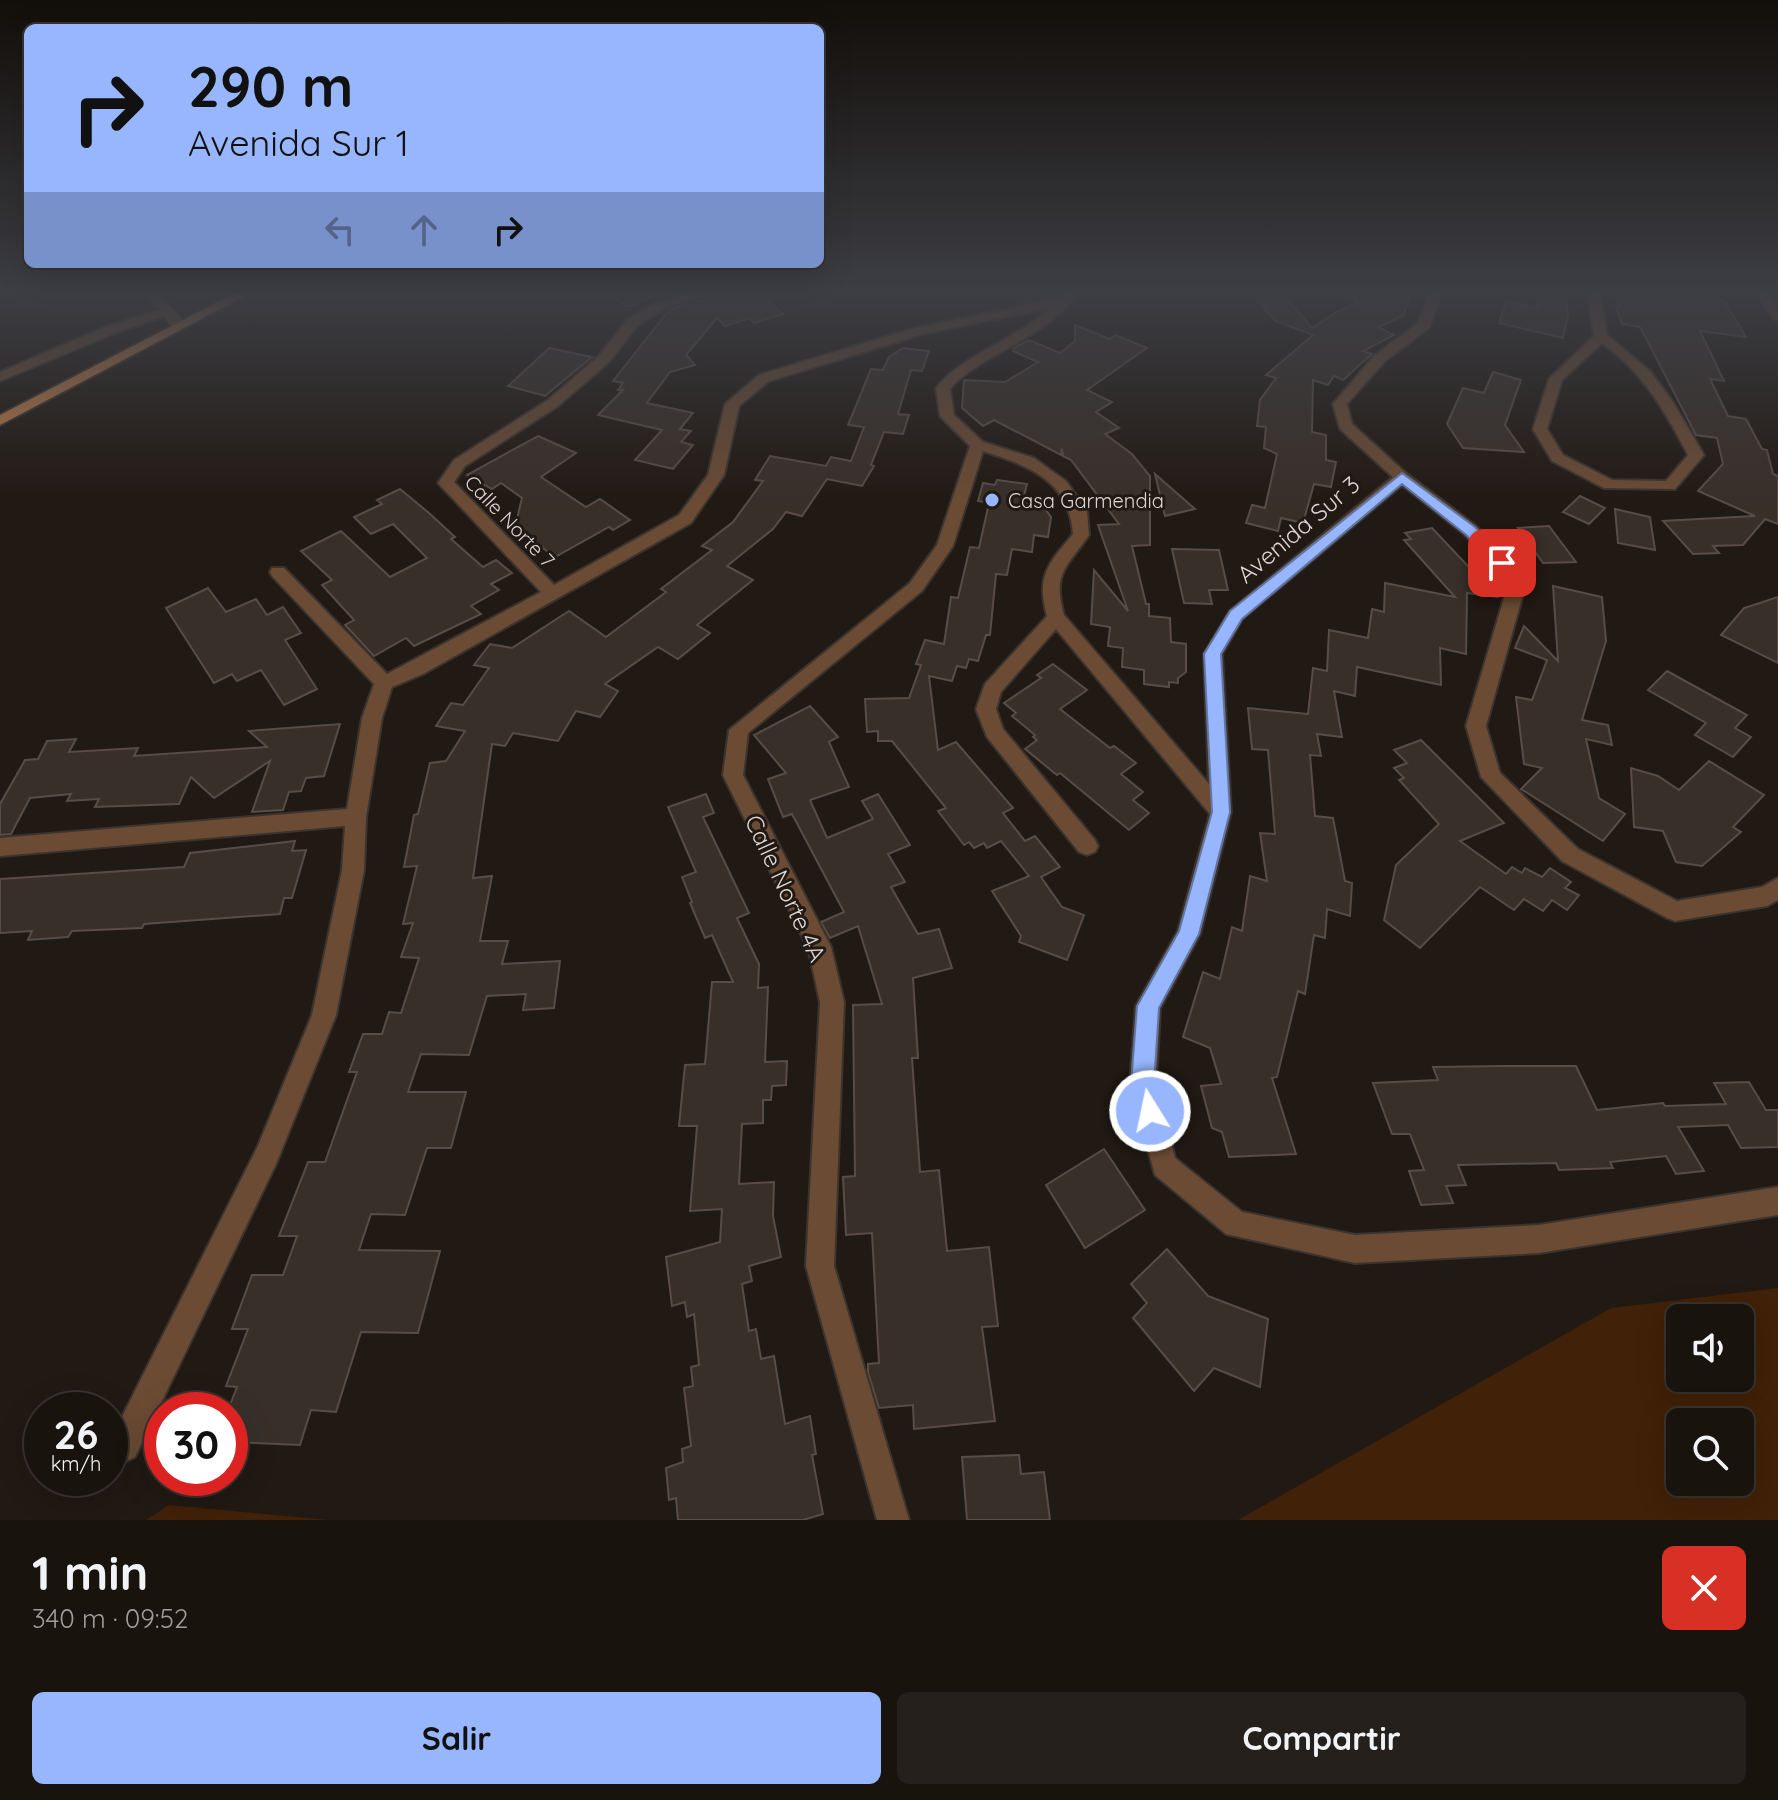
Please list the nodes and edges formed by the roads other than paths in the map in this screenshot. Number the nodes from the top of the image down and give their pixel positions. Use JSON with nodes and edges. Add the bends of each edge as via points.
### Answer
{"nodes":[{"id":1,"x":40,"y":360,"type":"edge"},
{"id":2,"x":114,"y":360,"type":"edge"},
{"id":3,"x":603,"y":360,"type":"edge"},
{"id":4,"x":824,"y":360,"type":"edge"},
{"id":5,"x":977,"y":360,"type":"edge"},
{"id":6,"x":1378,"y":360,"type":"edge"},
{"id":7,"x":1576,"y":360,"type":"edge"},
{"id":8,"x":1634,"y":360,"type":"edge"},
{"id":9,"x":0,"y":377,"type":"edge"},
{"id":10,"x":0,"y":421,"type":"edge"},
{"id":11,"x":978,"y":445,"type":"junction"},
{"id":12,"x":1402,"y":477,"type":"junction"},
{"id":13,"x":278,"y":572,"type":"dead end"},
{"id":14,"x":551,"y":592,"type":"junction"},
{"id":15,"x":1056,"y":617,"type":"junction"},
{"id":16,"x":384,"y":683,"type":"junction"},
{"id":17,"x":1221,"y":812,"type":"junction"},
{"id":18,"x":356,"y":817,"type":"junction"},
{"id":19,"x":1087,"y":846,"type":"dead end"},
{"id":20,"x":0,"y":847,"type":"edge"},
{"id":21,"x":1778,"y":887,"type":"edge"},
{"id":22,"x":1778,"y":1201,"type":"edge"},
{"id":23,"x":128,"y":1438,"type":"edge"},
{"id":24,"x":893,"y":1520,"type":"edge"}],
"edges":[{"from":1,"to":9,"type":"street"},
{"from":2,"to":10,"type":"main road"},
{"from":3,"to":14,"type":"street","name":"Calle Norte 7","via":[[553,403],[459,463],[446,483]]},
{"from":4,"to":14,"type":"street","via":[[764,378],[732,404],[716,475],[685,519]]},
{"from":5,"to":11,"type":"street","via":[[957,370],[943,388],[947,416]]},
{"from":6,"to":12,"type":"street","via":[[1340,404],[1345,426]]},
{"from":7,"to":8,"type":"street","via":[[1556,379],[1540,429],[1557,458],[1609,485],[1670,486],[1696,455],[1667,402]]},
{"from":11,"to":15,"type":"street","via":[[1029,461],[1061,484],[1079,511],[1081,535],[1055,566],[1048,590]]},
{"from":11,"to":24,"type":"street","name":"Calle Norte 4A","via":[[945,546],[916,587],[739,730],[733,775],[819,947],[832,1002],[820,1266]]},
{"from":12,"to":17,"type":"street","name":"Avenida Sur 3","via":[[1236,615],[1213,654]]},
{"from":12,"to":21,"type":"street","via":[[1470,530],[1518,580],[1476,726],[1491,777],[1570,855],[1675,911],[1767,896]]},
{"from":13,"to":16,"type":"street"},
{"from":14,"to":16,"type":"street"},
{"from":15,"to":17,"type":"street"},
{"from":15,"to":19,"type":"street","via":[[992,689],[986,709],[994,732]]},
{"from":16,"to":18,"type":"street","via":[[372,718]]},
{"from":17,"to":22,"type":"street","name":"Avenida Sur 3","via":[[1189,934],[1148,1006],[1143,1084],[1164,1166],[1236,1224],[1355,1249],[1539,1239]]},
{"from":18,"to":20,"type":"street"},
{"from":18,"to":23,"type":"street","via":[[353,870],[324,1015],[267,1155]]}]}
